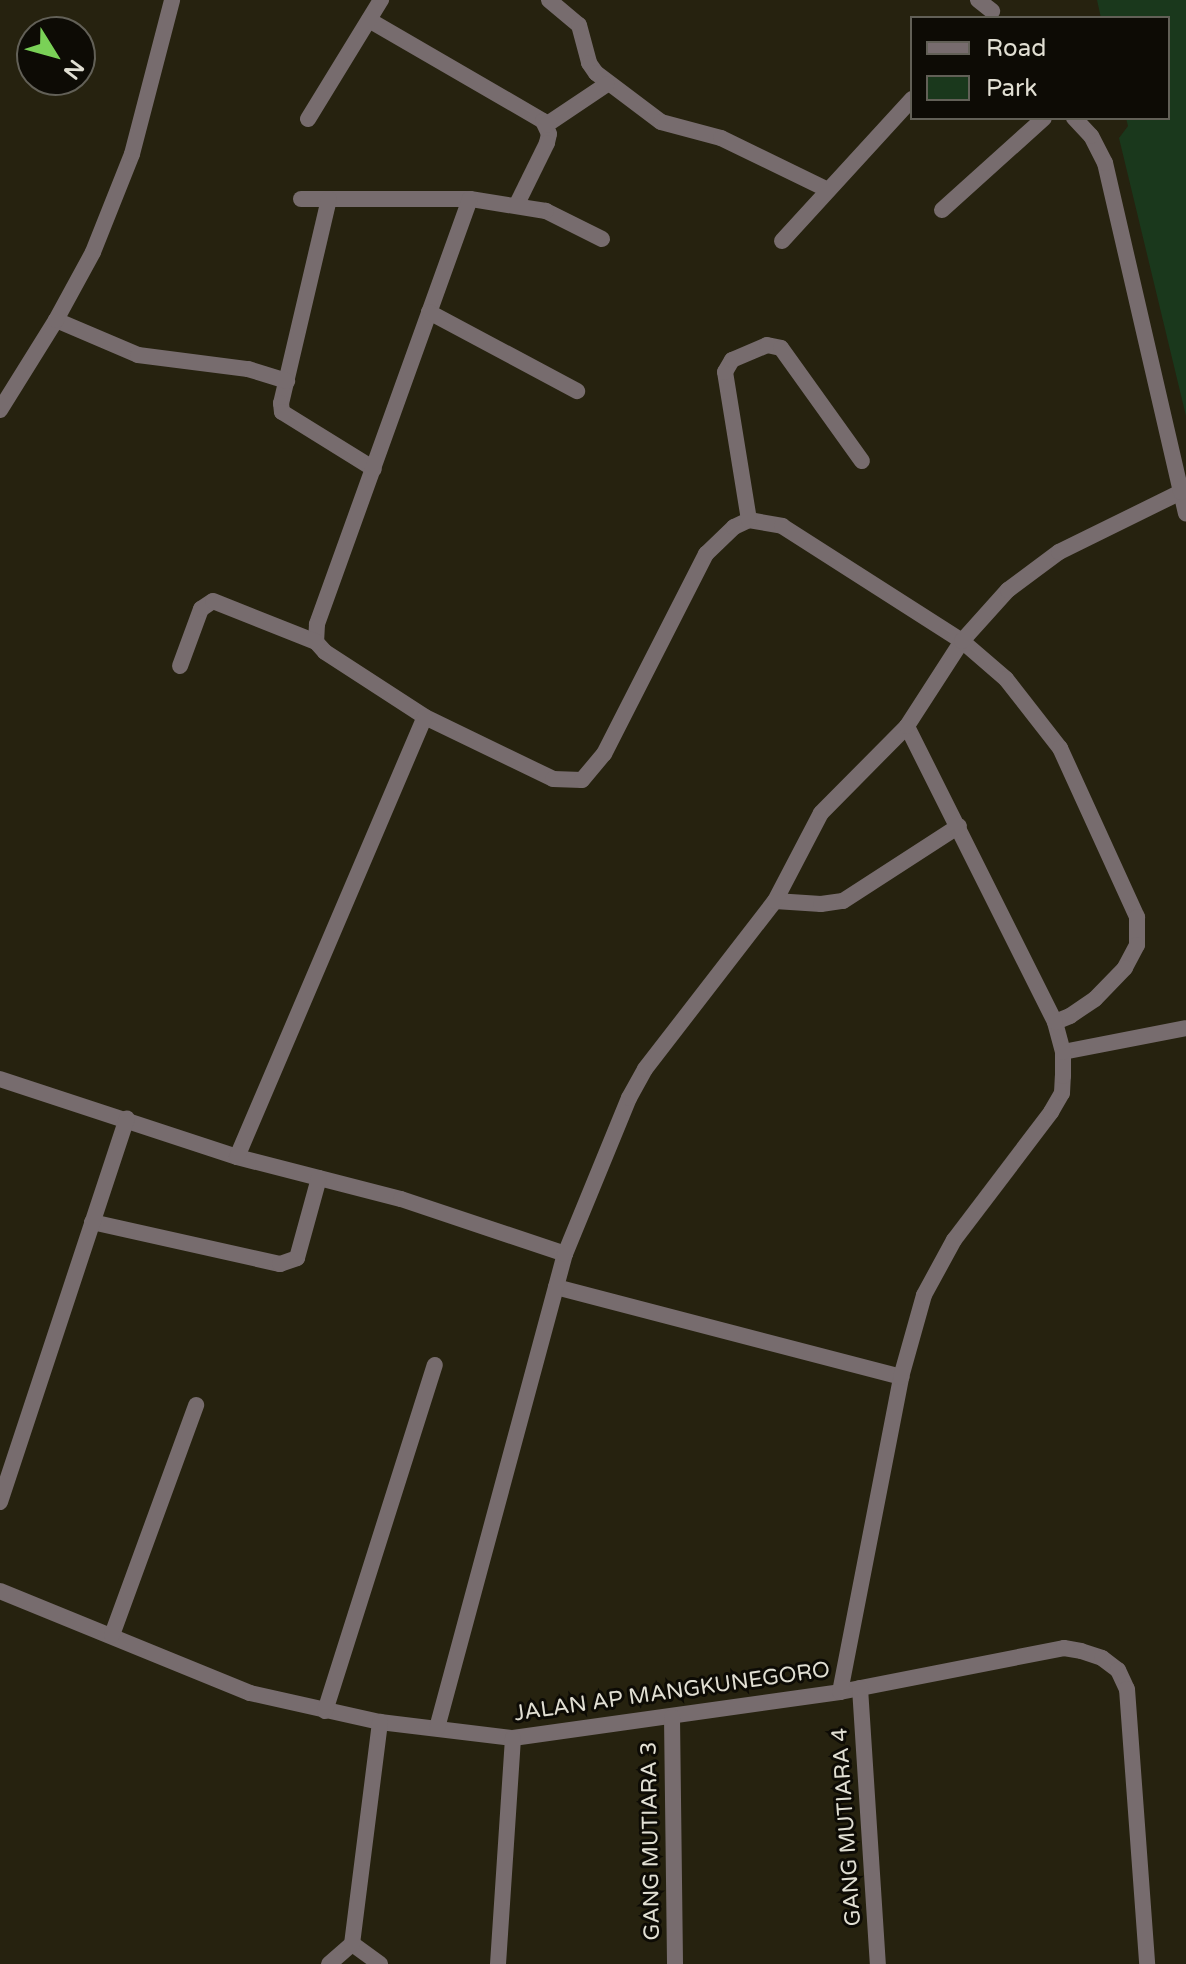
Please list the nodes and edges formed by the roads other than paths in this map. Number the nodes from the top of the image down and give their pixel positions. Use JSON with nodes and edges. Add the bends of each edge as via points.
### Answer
{"nodes":[{"id":1,"x":172,"y":0,"type":"edge"},
{"id":2,"x":381,"y":0,"type":"edge"},
{"id":3,"x":549,"y":0,"type":"edge"},
{"id":4,"x":978,"y":0,"type":"edge"},
{"id":5,"x":991,"y":16,"type":"edge"},
{"id":6,"x":369,"y":20,"type":"junction"},
{"id":7,"x":607,"y":84,"type":"junction"},
{"id":8,"x":910,"y":101,"type":"edge"},
{"id":9,"x":308,"y":119,"type":"dead end"},
{"id":10,"x":1042,"y":120,"type":"edge"},
{"id":11,"x":1076,"y":120,"type":"edge"},
{"id":12,"x":546,"y":125,"type":"junction"},
{"id":13,"x":826,"y":189,"type":"junction"},
{"id":14,"x":301,"y":199,"type":"dead end"},
{"id":15,"x":329,"y":199,"type":"junction"},
{"id":16,"x":470,"y":199,"type":"junction"},
{"id":17,"x":517,"y":204,"type":"junction"},
{"id":18,"x":942,"y":210,"type":"dead end"},
{"id":19,"x":602,"y":239,"type":"dead end"},
{"id":20,"x":782,"y":241,"type":"dead end"},
{"id":21,"x":429,"y":312,"type":"junction"},
{"id":22,"x":56,"y":320,"type":"junction"},
{"id":23,"x":287,"y":381,"type":"junction"},
{"id":24,"x":577,"y":391,"type":"dead end"},
{"id":25,"x":0,"y":410,"type":"edge"},
{"id":26,"x":862,"y":461,"type":"dead end"},
{"id":27,"x":374,"y":469,"type":"junction"},
{"id":28,"x":1181,"y":492,"type":"junction"},
{"id":29,"x":1186,"y":513,"type":"edge"},
{"id":30,"x":749,"y":520,"type":"junction"},
{"id":31,"x":962,"y":641,"type":"junction"},
{"id":32,"x":316,"y":642,"type":"junction"},
{"id":33,"x":180,"y":666,"type":"dead end"},
{"id":34,"x":425,"y":717,"type":"junction"},
{"id":35,"x":907,"y":726,"type":"junction"},
{"id":36,"x":959,"y":826,"type":"junction"},
{"id":37,"x":775,"y":901,"type":"junction"},
{"id":38,"x":1055,"y":1022,"type":"junction"},
{"id":39,"x":1186,"y":1028,"type":"edge"},
{"id":40,"x":1063,"y":1052,"type":"junction"},
{"id":41,"x":0,"y":1079,"type":"edge"},
{"id":42,"x":127,"y":1118,"type":"junction"},
{"id":43,"x":237,"y":1157,"type":"junction"},
{"id":44,"x":319,"y":1178,"type":"junction"},
{"id":45,"x":92,"y":1222,"type":"junction"},
{"id":46,"x":565,"y":1254,"type":"junction"},
{"id":47,"x":556,"y":1287,"type":"junction"},
{"id":48,"x":435,"y":1365,"type":"dead end"},
{"id":49,"x":901,"y":1377,"type":"junction"},
{"id":50,"x":196,"y":1405,"type":"dead end"},
{"id":51,"x":0,"y":1502,"type":"edge"},
{"id":52,"x":0,"y":1591,"type":"edge"},
{"id":53,"x":112,"y":1635,"type":"junction"},
{"id":54,"x":860,"y":1688,"type":"junction"},
{"id":55,"x":840,"y":1692,"type":"junction"},
{"id":56,"x":325,"y":1711,"type":"junction"},
{"id":57,"x":672,"y":1717,"type":"junction"},
{"id":58,"x":380,"y":1722,"type":"junction"},
{"id":59,"x":437,"y":1728,"type":"junction"},
{"id":60,"x":513,"y":1738,"type":"junction"},
{"id":61,"x":352,"y":1944,"type":"junction"},
{"id":62,"x":329,"y":1964,"type":"edge"},
{"id":63,"x":380,"y":1964,"type":"edge"},
{"id":64,"x":498,"y":1964,"type":"edge"},
{"id":65,"x":675,"y":1964,"type":"edge"},
{"id":66,"x":878,"y":1964,"type":"edge"},
{"id":67,"x":1147,"y":1964,"type":"edge"}],
"edges":[{"from":1,"to":22,"type":"street","via":[[132,154],[93,252]]},
{"from":2,"to":6,"type":"street"},
{"from":3,"to":7,"type":"street","via":[[579,25],[589,63]]},
{"from":4,"to":5,"type":"street"},
{"from":6,"to":9,"type":"street"},
{"from":6,"to":12,"type":"street"},
{"from":7,"to":12,"type":"street"},
{"from":7,"to":13,"type":"street","via":[[661,122],[721,138]]},
{"from":8,"to":13,"type":"street"},
{"from":10,"to":18,"type":"street"},
{"from":11,"to":28,"type":"street","via":[[1105,163]]},
{"from":12,"to":17,"type":"street","via":[[547,143]]},
{"from":13,"to":20,"type":"street"},
{"from":14,"to":15,"type":"street"},
{"from":15,"to":16,"type":"street"},
{"from":15,"to":23,"type":"street"},
{"from":16,"to":17,"type":"street"},
{"from":16,"to":21,"type":"street"},
{"from":17,"to":19,"type":"street","via":[[546,211]]},
{"from":21,"to":24,"type":"street"},
{"from":21,"to":27,"type":"street"},
{"from":22,"to":23,"type":"street","via":[[138,355],[248,369]]},
{"from":22,"to":25,"type":"street"},
{"from":23,"to":27,"type":"street","via":[[282,412]]},
{"from":26,"to":30,"type":"street","via":[[777,344],[732,360],[725,372]]},
{"from":27,"to":32,"type":"street","via":[[317,624]]},
{"from":28,"to":29,"type":"street"},
{"from":28,"to":31,"type":"street","via":[[1030,570]]},
{"from":30,"to":31,"type":"street","via":[[782,526]]},
{"from":30,"to":34,"type":"street","via":[[706,554],[604,754],[582,780],[553,779]]},
{"from":31,"to":35,"type":"street"},
{"from":31,"to":38,"type":"street","via":[[1006,679],[1060,748],[1137,917],[1137,945],[1125,968],[1095,999]]},
{"from":32,"to":33,"type":"street","via":[[213,601],[197,617]]},
{"from":32,"to":34,"type":"street"},
{"from":34,"to":43,"type":"street"},
{"from":35,"to":36,"type":"street"},
{"from":35,"to":37,"type":"street","via":[[821,813]]},
{"from":36,"to":37,"type":"street","via":[[843,901]]},
{"from":36,"to":38,"type":"street"},
{"from":37,"to":46,"type":"street","via":[[645,1069]]},
{"from":38,"to":40,"type":"street"},
{"from":39,"to":40,"type":"street"},
{"from":40,"to":49,"type":"street","via":[[1062,1093],[937,1268]]},
{"from":41,"to":42,"type":"street"},
{"from":42,"to":43,"type":"street"},
{"from":42,"to":45,"type":"street"},
{"from":43,"to":44,"type":"street"},
{"from":44,"to":45,"type":"street","via":[[297,1258],[280,1264]]},
{"from":44,"to":46,"type":"street","via":[[401,1199]]},
{"from":45,"to":51,"type":"street"},
{"from":46,"to":47,"type":"street"},
{"from":47,"to":49,"type":"street"},
{"from":47,"to":59,"type":"street"},
{"from":48,"to":56,"type":"street"},
{"from":49,"to":55,"type":"street"},
{"from":50,"to":53,"type":"street"},
{"from":52,"to":53,"type":"street","name":"JALAN AP MANGKUNEGORO"},
{"from":53,"to":56,"type":"street","name":"JALAN AP MANGKUNEGORO","via":[[250,1693]]},
{"from":54,"to":55,"type":"street","name":"JALAN AP MANGKUNEGORO"},
{"from":54,"to":66,"type":"street","name":"GANG MUTIARA 4"},
{"from":54,"to":67,"type":"street","name":"JALAN AP MANGKUNEGORO","via":[[1064,1648],[1102,1658],[1118,1670],[1127,1689]]},
{"from":55,"to":57,"type":"street","name":"JALAN AP MANGKUNEGORO"},
{"from":56,"to":58,"type":"street","name":"JALAN AP MANGKUNEGORO"},
{"from":57,"to":60,"type":"street","name":"JALAN AP MANGKUNEGORO"},
{"from":57,"to":65,"type":"street","name":"GANG MUTIARA 3"},
{"from":58,"to":59,"type":"street","name":"JALAN AP MANGKUNEGORO"},
{"from":58,"to":61,"type":"street"},
{"from":59,"to":60,"type":"street","name":"JALAN AP MANGKUNEGORO"},
{"from":60,"to":64,"type":"street"},
{"from":61,"to":62,"type":"street"},
{"from":61,"to":63,"type":"street"}]}
